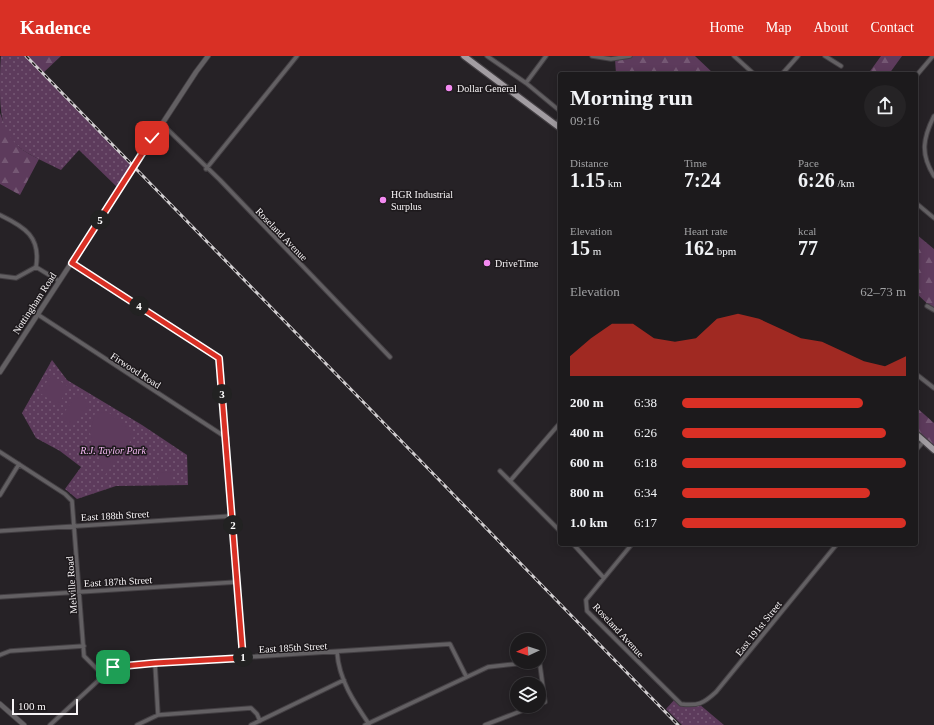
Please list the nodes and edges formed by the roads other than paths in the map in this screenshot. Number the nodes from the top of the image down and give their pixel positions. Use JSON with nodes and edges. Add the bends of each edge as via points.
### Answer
{"nodes":[{"id":1,"x":208,"y":56,"type":"edge"},
{"id":2,"x":297,"y":56,"type":"edge"},
{"id":3,"x":464,"y":56,"type":"edge"},
{"id":4,"x":487,"y":56,"type":"edge"},
{"id":5,"x":546,"y":56,"type":"edge"},
{"id":6,"x":592,"y":56,"type":"edge"},
{"id":7,"x":630,"y":56,"type":"edge"},
{"id":8,"x":734,"y":56,"type":"edge"},
{"id":9,"x":798,"y":56,"type":"edge"},
{"id":10,"x":826,"y":56,"type":"edge"},
{"id":11,"x":933,"y":56,"type":"edge"},
{"id":12,"x":841,"y":66,"type":"dead end"},
{"id":13,"x":752,"y":72,"type":"edge"},
{"id":14,"x":784,"y":72,"type":"edge"},
{"id":15,"x":918,"y":74,"type":"edge"},
{"id":16,"x":526,"y":83,"type":"junction"},
{"id":17,"x":558,"y":109,"type":"edge"},
{"id":18,"x":934,"y":116,"type":"edge"},
{"id":19,"x":162,"y":124,"type":"junction"},
{"id":20,"x":558,"y":125,"type":"edge"},
{"id":21,"x":206,"y":169,"type":"junction"},
{"id":22,"x":934,"y":176,"type":"edge"},
{"id":23,"x":918,"y":205,"type":"edge"},
{"id":24,"x":0,"y":215,"type":"edge"},
{"id":25,"x":934,"y":218,"type":"edge"},
{"id":26,"x":72,"y":263,"type":"junction"},
{"id":27,"x":36,"y":267,"type":"junction"},
{"id":28,"x":0,"y":276,"type":"edge"},
{"id":29,"x":59,"y":281,"type":"junction"},
{"id":30,"x":927,"y":306,"type":"dead end"},
{"id":31,"x":934,"y":310,"type":"edge"},
{"id":32,"x":37,"y":314,"type":"junction"},
{"id":33,"x":390,"y":357,"type":"dead end"},
{"id":34,"x":1,"y":368,"type":"edge"},
{"id":35,"x":918,"y":376,"type":"edge"},
{"id":36,"x":934,"y":388,"type":"edge"},
{"id":37,"x":558,"y":425,"type":"edge"},
{"id":38,"x":918,"y":436,"type":"edge"},
{"id":39,"x":227,"y":438,"type":"junction"},
{"id":40,"x":924,"y":441,"type":"junction"},
{"id":41,"x":918,"y":448,"type":"edge"},
{"id":42,"x":934,"y":450,"type":"edge"},
{"id":43,"x":0,"y":452,"type":"edge"},
{"id":44,"x":19,"y":464,"type":"junction"},
{"id":45,"x":500,"y":471,"type":"dead end"},
{"id":46,"x":510,"y":481,"type":"junction"},
{"id":47,"x":0,"y":495,"type":"edge"},
{"id":48,"x":232,"y":516,"type":"junction"},
{"id":49,"x":74,"y":525,"type":"junction"},
{"id":50,"x":558,"y":528,"type":"edge"},
{"id":51,"x":0,"y":531,"type":"edge"},
{"id":52,"x":575,"y":546,"type":"edge"},
{"id":53,"x":630,"y":546,"type":"edge"},
{"id":54,"x":835,"y":546,"type":"edge"},
{"id":55,"x":604,"y":578,"type":"junction"},
{"id":56,"x":237,"y":582,"type":"junction"},
{"id":57,"x":79,"y":591,"type":"junction"},
{"id":58,"x":0,"y":597,"type":"edge"},
{"id":59,"x":84,"y":646,"type":"junction"},
{"id":60,"x":337,"y":652,"type":"junction"},
{"id":61,"x":0,"y":655,"type":"edge"},
{"id":62,"x":243,"y":658,"type":"junction"},
{"id":63,"x":155,"y":663,"type":"junction"},
{"id":64,"x":510,"y":665,"type":"edge"},
{"id":65,"x":103,"y":675,"type":"junction"},
{"id":66,"x":466,"y":676,"type":"junction"},
{"id":67,"x":344,"y":680,"type":"junction"},
{"id":68,"x":0,"y":704,"type":"edge"},
{"id":69,"x":681,"y":704,"type":"joint"},
{"id":70,"x":516,"y":713,"type":"edge"},
{"id":71,"x":158,"y":715,"type":"junction"},
{"id":72,"x":260,"y":721,"type":"junction"},
{"id":73,"x":24,"y":725,"type":"edge"},
{"id":74,"x":50,"y":725,"type":"edge"},
{"id":75,"x":137,"y":725,"type":"edge"},
{"id":76,"x":252,"y":725,"type":"edge"},
{"id":77,"x":368,"y":725,"type":"edge"},
{"id":78,"x":485,"y":725,"type":"edge"}],
"edges":[{"from":1,"to":19,"type":"street","name":"Nottingham Road"},
{"from":2,"to":21,"type":"street"},
{"from":3,"to":20,"type":"main road"},
{"from":4,"to":16,"type":"street"},
{"from":5,"to":16,"type":"street"},
{"from":6,"to":7,"type":"street","via":[[611,59]]},
{"from":8,"to":13,"type":"street"},
{"from":9,"to":14,"type":"street"},
{"from":10,"to":12,"type":"street"},
{"from":11,"to":15,"type":"street"},
{"from":16,"to":17,"type":"street"},
{"from":18,"to":22,"type":"street","via":[[924,145],[928,164]]},
{"from":19,"to":21,"type":"street","name":"Roseland Avenue"},
{"from":19,"to":26,"type":"street","name":"Nottingham Road"},
{"from":21,"to":33,"type":"street","name":"Roseland Avenue","via":[[220,180]]},
{"from":23,"to":25,"type":"street"},
{"from":24,"to":27,"type":"street","via":[[25,229],[33,237],[38,255]]},
{"from":26,"to":29,"type":"street","name":"Nottingham Road"},
{"from":26,"to":39,"type":"street","via":[[219,358]]},
{"from":27,"to":28,"type":"street","via":[[16,278]]},
{"from":27,"to":29,"type":"street"},
{"from":29,"to":32,"type":"street","name":"Nottingham Road"},
{"from":30,"to":31,"type":"street"},
{"from":32,"to":34,"type":"street","name":"Nottingham Road"},
{"from":32,"to":39,"type":"street","name":"Firwood Road"},
{"from":35,"to":36,"type":"street"},
{"from":37,"to":46,"type":"street"},
{"from":38,"to":40,"type":"main road"},
{"from":39,"to":48,"type":"street"},
{"from":40,"to":41,"type":"street"},
{"from":40,"to":42,"type":"main road"},
{"from":43,"to":44,"type":"street","name":"Melville Road"},
{"from":44,"to":47,"type":"street"},
{"from":44,"to":49,"type":"street","name":"Melville Road","via":[[72,501]]},
{"from":45,"to":46,"type":"street"},
{"from":46,"to":50,"type":"street"},
{"from":48,"to":49,"type":"street","name":"East 188th Street"},
{"from":48,"to":56,"type":"street"},
{"from":49,"to":51,"type":"street","name":"East 188th Street"},
{"from":49,"to":57,"type":"street","name":"Melville Road"},
{"from":52,"to":55,"type":"street"},
{"from":53,"to":55,"type":"street","name":"Roseland Avenue"},
{"from":54,"to":69,"type":"street","name":"East 191st Street","via":[[716,692],[703,703],[694,706]]},
{"from":55,"to":69,"type":"street","name":"Roseland Avenue","via":[[586,600],[587,611]]},
{"from":56,"to":57,"type":"street","name":"East 187th Street"},
{"from":56,"to":62,"type":"street"},
{"from":57,"to":58,"type":"street","name":"East 187th Street"},
{"from":57,"to":59,"type":"street","name":"Melville Road"},
{"from":59,"to":61,"type":"street","via":[[10,651]]},
{"from":59,"to":65,"type":"street","name":"Melville Road","via":[[84,656]]},
{"from":60,"to":62,"type":"street","name":"East 185th Street"},
{"from":60,"to":66,"type":"street","name":"East 185th Street","via":[[450,644]]},
{"from":60,"to":67,"type":"street"},
{"from":62,"to":63,"type":"street","name":"East 185th Street"},
{"from":63,"to":65,"type":"street","name":"East 185th Street","via":[[113,667]]},
{"from":63,"to":71,"type":"street"},
{"from":64,"to":66,"type":"street","via":[[488,667]]},
{"from":65,"to":74,"type":"street"},
{"from":66,"to":77,"type":"street"},
{"from":67,"to":72,"type":"street"},
{"from":67,"to":77,"type":"street"},
{"from":68,"to":73,"type":"street"},
{"from":70,"to":78,"type":"street"},
{"from":71,"to":72,"type":"street","via":[[251,708]]},
{"from":71,"to":75,"type":"street"},
{"from":72,"to":76,"type":"street"}]}
